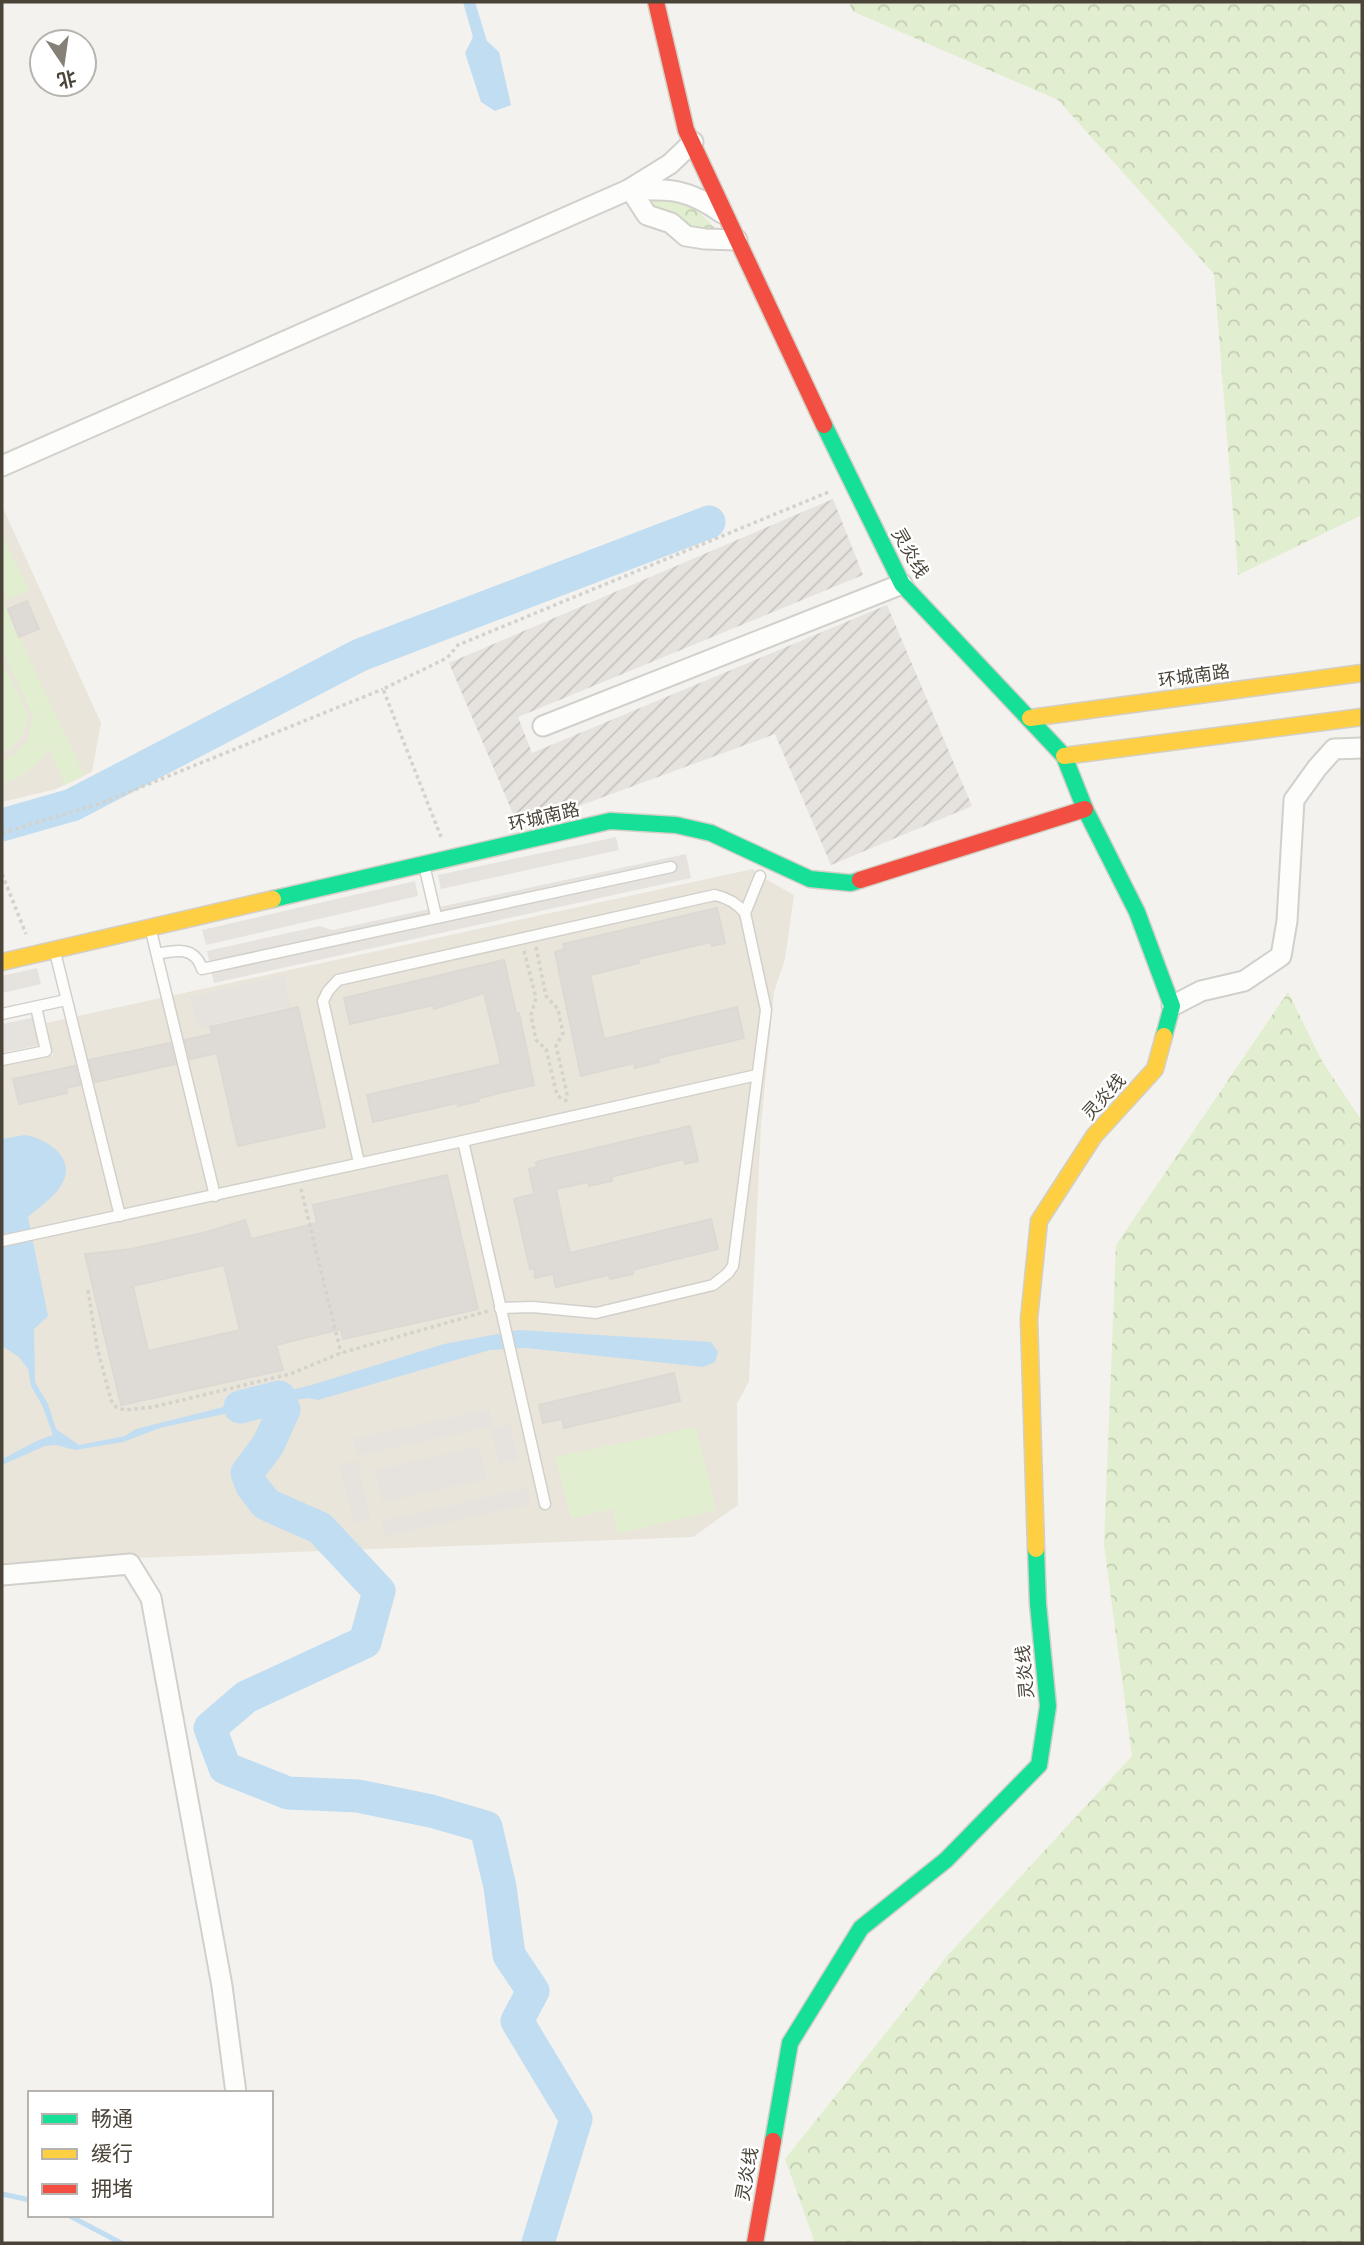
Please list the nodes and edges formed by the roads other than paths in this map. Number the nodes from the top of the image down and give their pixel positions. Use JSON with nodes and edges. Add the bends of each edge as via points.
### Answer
{"nodes":[{"id":1,"x":656,"y":2,"type":"edge"},
{"id":2,"x":692,"y":142,"type":"junction"},
{"id":3,"x":628,"y":190,"type":"junction"},
{"id":4,"x":725,"y":215,"type":"junction"},
{"id":5,"x":737,"y":240,"type":"junction"},
{"id":6,"x":2,"y":466,"type":"edge"},
{"id":7,"x":902,"y":584,"type":"junction"},
{"id":8,"x":1362,"y":673,"type":"edge"},
{"id":9,"x":1362,"y":717,"type":"edge"},
{"id":10,"x":1030,"y":718,"type":"junction"},
{"id":11,"x":543,"y":726,"type":"dead end"},
{"id":12,"x":1362,"y":748,"type":"edge"},
{"id":13,"x":1064,"y":756,"type":"junction"},
{"id":14,"x":1085,"y":808,"type":"junction"},
{"id":15,"x":424,"y":864,"type":"junction"},
{"id":16,"x":671,"y":867,"type":"dead end"},
{"id":17,"x":760,"y":876,"type":"dead end"},
{"id":18,"x":745,"y":914,"type":"junction"},
{"id":19,"x":436,"y":916,"type":"junction"},
{"id":20,"x":151,"y":928,"type":"junction"},
{"id":21,"x":54,"y":951,"type":"junction"},
{"id":22,"x":157,"y":954,"type":"junction"},
{"id":23,"x":2,"y":962,"type":"edge"},
{"id":24,"x":66,"y":1000,"type":"junction"},
{"id":25,"x":1172,"y":1006,"type":"junction"},
{"id":26,"x":36,"y":1007,"type":"junction"},
{"id":27,"x":2,"y":1014,"type":"edge"},
{"id":28,"x":2,"y":1060,"type":"edge"},
{"id":29,"x":757,"y":1075,"type":"junction"},
{"id":30,"x":463,"y":1140,"type":"junction"},
{"id":31,"x":359,"y":1164,"type":"junction"},
{"id":32,"x":215,"y":1196,"type":"junction"},
{"id":33,"x":120,"y":1216,"type":"junction"},
{"id":34,"x":2,"y":1241,"type":"edge"},
{"id":35,"x":500,"y":1308,"type":"junction"},
{"id":36,"x":545,"y":1504,"type":"dead end"},
{"id":37,"x":2,"y":1575,"type":"edge"},
{"id":38,"x":236,"y":2091,"type":"edge"},
{"id":39,"x":755,"y":2243,"type":"edge"}],
"edges":[{"from":1,"to":2,"type":"main road","name":"灵炎线"},
{"from":2,"to":3,"type":"street","via":[[670,164]]},
{"from":2,"to":4,"type":"main road","name":"灵炎线"},
{"from":3,"to":4,"type":"street","via":[[670,189],[700,197]]},
{"from":3,"to":5,"type":"street","via":[[647,215],[671,223],[686,236]]},
{"from":3,"to":6,"type":"street"},
{"from":4,"to":5,"type":"main road","name":"灵炎线"},
{"from":5,"to":7,"type":"main road","name":"灵炎线"},
{"from":7,"to":10,"type":"main road","name":"灵炎线"},
{"from":7,"to":11,"type":"street"},
{"from":8,"to":10,"type":"main road","name":"环城南路"},
{"from":9,"to":13,"type":"main road"},
{"from":10,"to":13,"type":"main road","name":"灵炎线"},
{"from":12,"to":25,"type":"street","via":[[1334,750],[1294,800],[1282,956],[1244,981],[1201,991]]},
{"from":13,"to":14,"type":"main road","name":"灵炎线"},
{"from":14,"to":15,"type":"main road","name":"环城南路","via":[[851,883],[810,879],[711,833],[676,825],[610,821]]},
{"from":14,"to":25,"type":"main road","name":"灵炎线","via":[[1137,912]]},
{"from":15,"to":19,"type":"lane"},
{"from":15,"to":20,"type":"main road","name":"环城南路"},
{"from":16,"to":19,"type":"lane"},
{"from":17,"to":18,"type":"lane"},
{"from":18,"to":29,"type":"lane","via":[[766,1010]]},
{"from":18,"to":31,"type":"lane","via":[[731,900],[715,895],[338,981],[323,1001]]},
{"from":19,"to":22,"type":"lane","via":[[202,969],[200,960],[189,952]]},
{"from":20,"to":21,"type":"main road","name":"环城南路"},
{"from":20,"to":22,"type":"lane"},
{"from":21,"to":23,"type":"main road","name":"环城南路"},
{"from":21,"to":24,"type":"lane"},
{"from":22,"to":32,"type":"lane"},
{"from":24,"to":26,"type":"lane"},
{"from":24,"to":33,"type":"lane"},
{"from":25,"to":39,"type":"main road","name":"灵炎线","via":[[1155,1069],[1094,1136],[1039,1221],[1029,1319],[1038,1604],[1048,1706],[1039,1765],[946,1860],[861,1928],[790,2043]]},
{"from":26,"to":27,"type":"lane"},
{"from":26,"to":28,"type":"lane","via":[[46,1051]]},
{"from":29,"to":30,"type":"lane"},
{"from":29,"to":35,"type":"lane","via":[[733,1266],[728,1273],[713,1285],[596,1313]]},
{"from":30,"to":31,"type":"lane"},
{"from":30,"to":35,"type":"lane"},
{"from":31,"to":32,"type":"lane"},
{"from":32,"to":33,"type":"lane"},
{"from":33,"to":34,"type":"lane"},
{"from":35,"to":36,"type":"lane"},
{"from":37,"to":38,"type":"street","via":[[130,1564],[151,1598],[222,1986]]}]}
